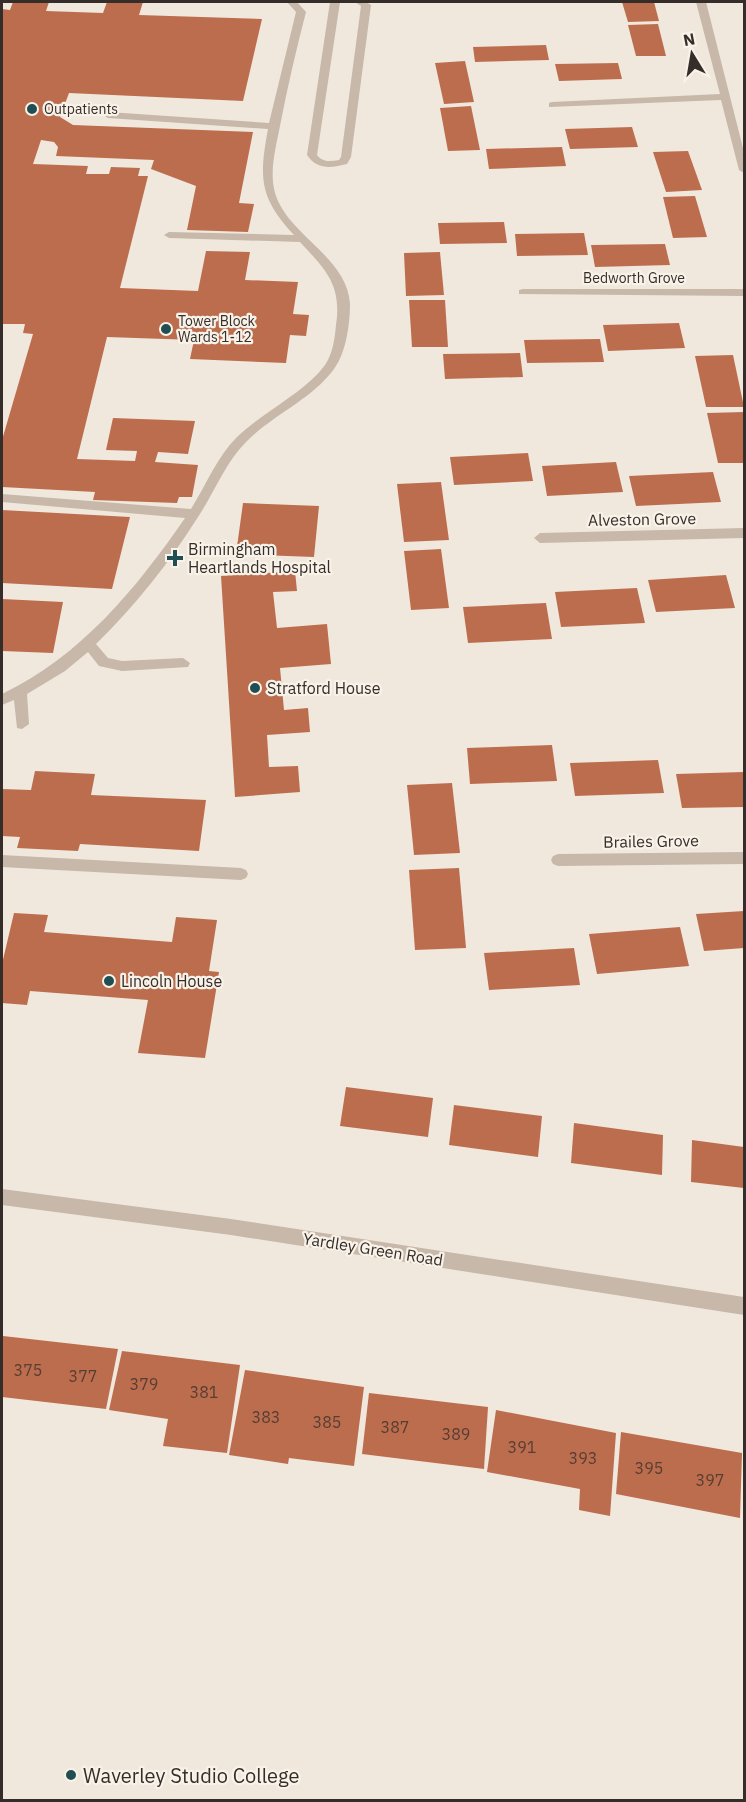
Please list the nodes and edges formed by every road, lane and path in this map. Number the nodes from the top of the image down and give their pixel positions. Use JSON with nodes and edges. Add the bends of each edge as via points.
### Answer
{"nodes":[{"id":1,"x":292,"y":2,"type":"edge"},
{"id":2,"x":335,"y":2,"type":"edge"},
{"id":3,"x":701,"y":2,"type":"edge"},
{"id":4,"x":363,"y":3,"type":"edge"},
{"id":5,"x":724,"y":97,"type":"junction"},
{"id":6,"x":552,"y":105,"type":"dead end"},
{"id":7,"x":108,"y":115,"type":"dead end"},
{"id":8,"x":274,"y":126,"type":"junction"},
{"id":9,"x":744,"y":170,"type":"edge"},
{"id":10,"x":169,"y":235,"type":"dead end"},
{"id":11,"x":301,"y":239,"type":"junction"},
{"id":12,"x":523,"y":292,"type":"dead end"},
{"id":13,"x":744,"y":293,"type":"edge"},
{"id":14,"x":2,"y":498,"type":"edge"},
{"id":15,"x":194,"y":513,"type":"junction"},
{"id":16,"x":744,"y":533,"type":"edge"},
{"id":17,"x":540,"y":538,"type":"dead end"},
{"id":18,"x":89,"y":644,"type":"junction"},
{"id":19,"x":183,"y":663,"type":"dead end"},
{"id":20,"x":20,"y":693,"type":"junction"},
{"id":21,"x":2,"y":700,"type":"edge"},
{"id":22,"x":22,"y":724,"type":"dead end"},
{"id":23,"x":744,"y":858,"type":"edge"},
{"id":24,"x":558,"y":860,"type":"dead end"},
{"id":25,"x":2,"y":861,"type":"edge"},
{"id":26,"x":241,"y":874,"type":"dead end"},
{"id":27,"x":2,"y":1197,"type":"edge"},
{"id":28,"x":744,"y":1306,"type":"edge"}],
"edges":[{"from":1,"to":8,"type":"street","via":[[301,12]]},
{"from":2,"to":4,"type":"street","via":[[312,155],[316,162],[328,165],[343,162],[346,157]]},
{"from":3,"to":5,"type":"street"},
{"from":5,"to":6,"type":"street"},
{"from":5,"to":9,"type":"street"},
{"from":7,"to":8,"type":"street"},
{"from":8,"to":11,"type":"street","via":[[266,179],[271,196]]},
{"from":10,"to":11,"type":"street"},
{"from":11,"to":15,"type":"street","via":[[338,279],[345,302],[334,360],[315,381],[239,442]]},
{"from":12,"to":13,"type":"street","name":"Bedworth Grove"},
{"from":14,"to":15,"type":"street"},
{"from":15,"to":18,"type":"street","via":[[151,577]]},
{"from":16,"to":17,"type":"street","name":"Alveston Grove"},
{"from":18,"to":19,"type":"street","via":[[104,662],[113,664]]},
{"from":18,"to":20,"type":"street"},
{"from":20,"to":21,"type":"street"},
{"from":20,"to":22,"type":"street"},
{"from":23,"to":24,"type":"street","name":"Brailes Grove"},
{"from":25,"to":26,"type":"street"},
{"from":27,"to":28,"type":"street","name":"Yardley Green Road","via":[[231,1227]]}]}
